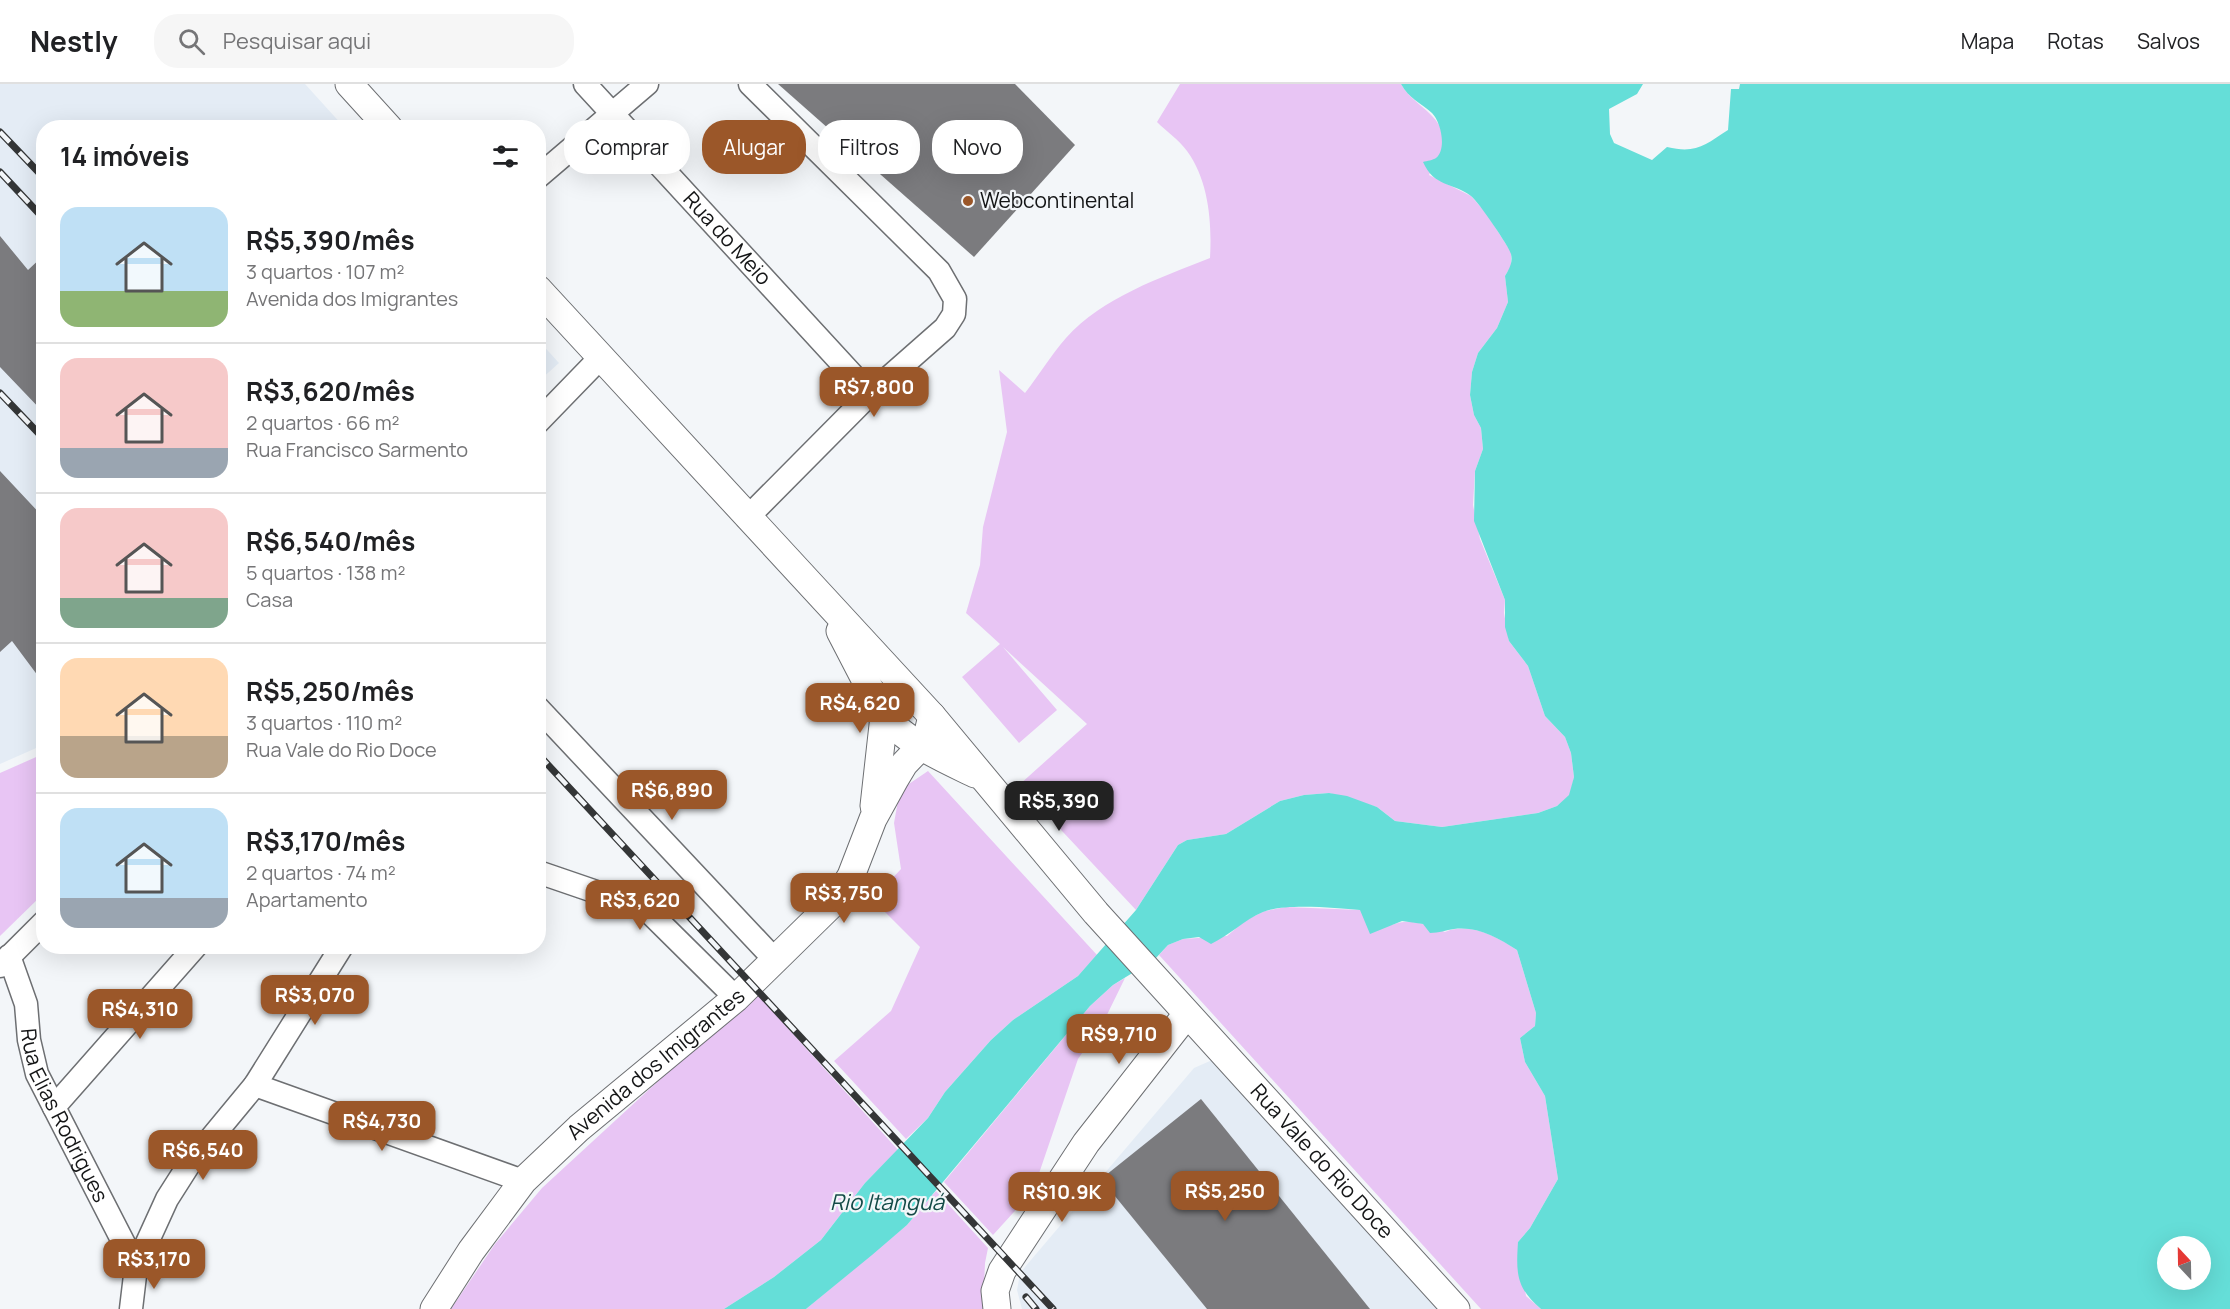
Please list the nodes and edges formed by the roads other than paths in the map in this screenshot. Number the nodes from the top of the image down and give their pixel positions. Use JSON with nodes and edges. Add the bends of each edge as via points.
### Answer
{"nodes":[{"id":1,"x":349,"y":84,"type":"edge"},
{"id":2,"x":585,"y":84,"type":"edge"},
{"id":3,"x":647,"y":84,"type":"edge"},
{"id":4,"x":750,"y":84,"type":"edge"},
{"id":5,"x":612,"y":116,"type":"junction"},
{"id":6,"x":382,"y":120,"type":"edge"},
{"id":7,"x":546,"y":170,"type":"edge"},
{"id":8,"x":546,"y":298,"type":"edge"},
{"id":9,"x":601,"y":357,"type":"junction"},
{"id":10,"x":870,"y":394,"type":"junction"},
{"id":11,"x":546,"y":414,"type":"edge"},
{"id":12,"x":747,"y":518,"type":"junction"},
{"id":13,"x":824,"y":602,"type":"junction"},
{"id":14,"x":923,"y":708,"type":"junction"},
{"id":15,"x":884,"y":716,"type":"junction"},
{"id":16,"x":546,"y":717,"type":"edge"},
{"id":17,"x":922,"y":747,"type":"junction"},
{"id":18,"x":987,"y":780,"type":"junction"},
{"id":19,"x":873,"y":819,"type":"junction"},
{"id":20,"x":546,"y":875,"type":"edge"},
{"id":21,"x":36,"y":930,"type":"edge"},
{"id":22,"x":189,"y":954,"type":"edge"},
{"id":23,"x":337,"y":954,"type":"edge"},
{"id":24,"x":5,"y":961,"type":"edge"},
{"id":25,"x":776,"y":962,"type":"junction"},
{"id":26,"x":736,"y":998,"type":"junction"},
{"id":27,"x":1187,"y":1014,"type":"junction"},
{"id":28,"x":255,"y":1085,"type":"junction"},
{"id":29,"x":54,"y":1107,"type":"junction"},
{"id":30,"x":524,"y":1181,"type":"junction"},
{"id":31,"x":136,"y":1267,"type":"junction"},
{"id":32,"x":132,"y":1309,"type":"edge"},
{"id":33,"x":434,"y":1309,"type":"edge"},
{"id":34,"x":997,"y":1309,"type":"edge"},
{"id":35,"x":1456,"y":1309,"type":"edge"}],
"edges":[{"from":1,"to":6,"type":"street"},
{"from":2,"to":5,"type":"street","name":"Rua do Meio"},
{"from":3,"to":5,"type":"street"},
{"from":4,"to":10,"type":"street","via":[[939,271],[955,298],[954,314],[945,328]]},
{"from":5,"to":7,"type":"street"},
{"from":5,"to":10,"type":"street","name":"Rua do Meio"},
{"from":8,"to":9,"type":"street"},
{"from":9,"to":11,"type":"street"},
{"from":9,"to":12,"type":"street"},
{"from":10,"to":12,"type":"street"},
{"from":12,"to":13,"type":"street"},
{"from":13,"to":14,"type":"street","name":"Rua Vale do Rio Doce"},
{"from":13,"to":15,"type":"street"},
{"from":14,"to":15,"type":"street","via":[[899,705]]},
{"from":14,"to":17,"type":"street","name":"Avenida dos Imigrantes","via":[[929,734]]},
{"from":14,"to":18,"type":"street","name":"Rua Vale do Rio Doce"},
{"from":15,"to":17,"type":"street"},
{"from":15,"to":19,"type":"street","name":"Avenida dos Imigrantes"},
{"from":16,"to":25,"type":"street"},
{"from":17,"to":18,"type":"street"},
{"from":17,"to":19,"type":"street","name":"Avenida dos Imigrantes","via":[[904,764]]},
{"from":18,"to":27,"type":"street","name":"Rua Vale do Rio Doce"},
{"from":19,"to":25,"type":"street","name":"Avenida dos Imigrantes","via":[[851,876],[837,899]]},
{"from":20,"to":26,"type":"street","via":[[646,909]]},
{"from":21,"to":24,"type":"street"},
{"from":22,"to":29,"type":"street"},
{"from":23,"to":28,"type":"street"},
{"from":24,"to":29,"type":"street","name":"Rua Elias Rodrigues","via":[[26,1004],[32,1058]]},
{"from":25,"to":26,"type":"street","name":"Avenida dos Imigrantes"},
{"from":26,"to":30,"type":"street","name":"Avenida dos Imigrantes","via":[[579,1128]]},
{"from":27,"to":34,"type":"street","via":[[1086,1143],[1002,1271],[995,1291]]},
{"from":27,"to":35,"type":"street","name":"Rua Vale do Rio Doce"},
{"from":28,"to":30,"type":"street"},
{"from":28,"to":31,"type":"street","via":[[167,1199]]},
{"from":29,"to":31,"type":"street","name":"Rua Elias Rodrigues"},
{"from":30,"to":33,"type":"street","name":"Avenida dos Imigrantes","via":[[451,1279]]},
{"from":31,"to":32,"type":"street"}]}
